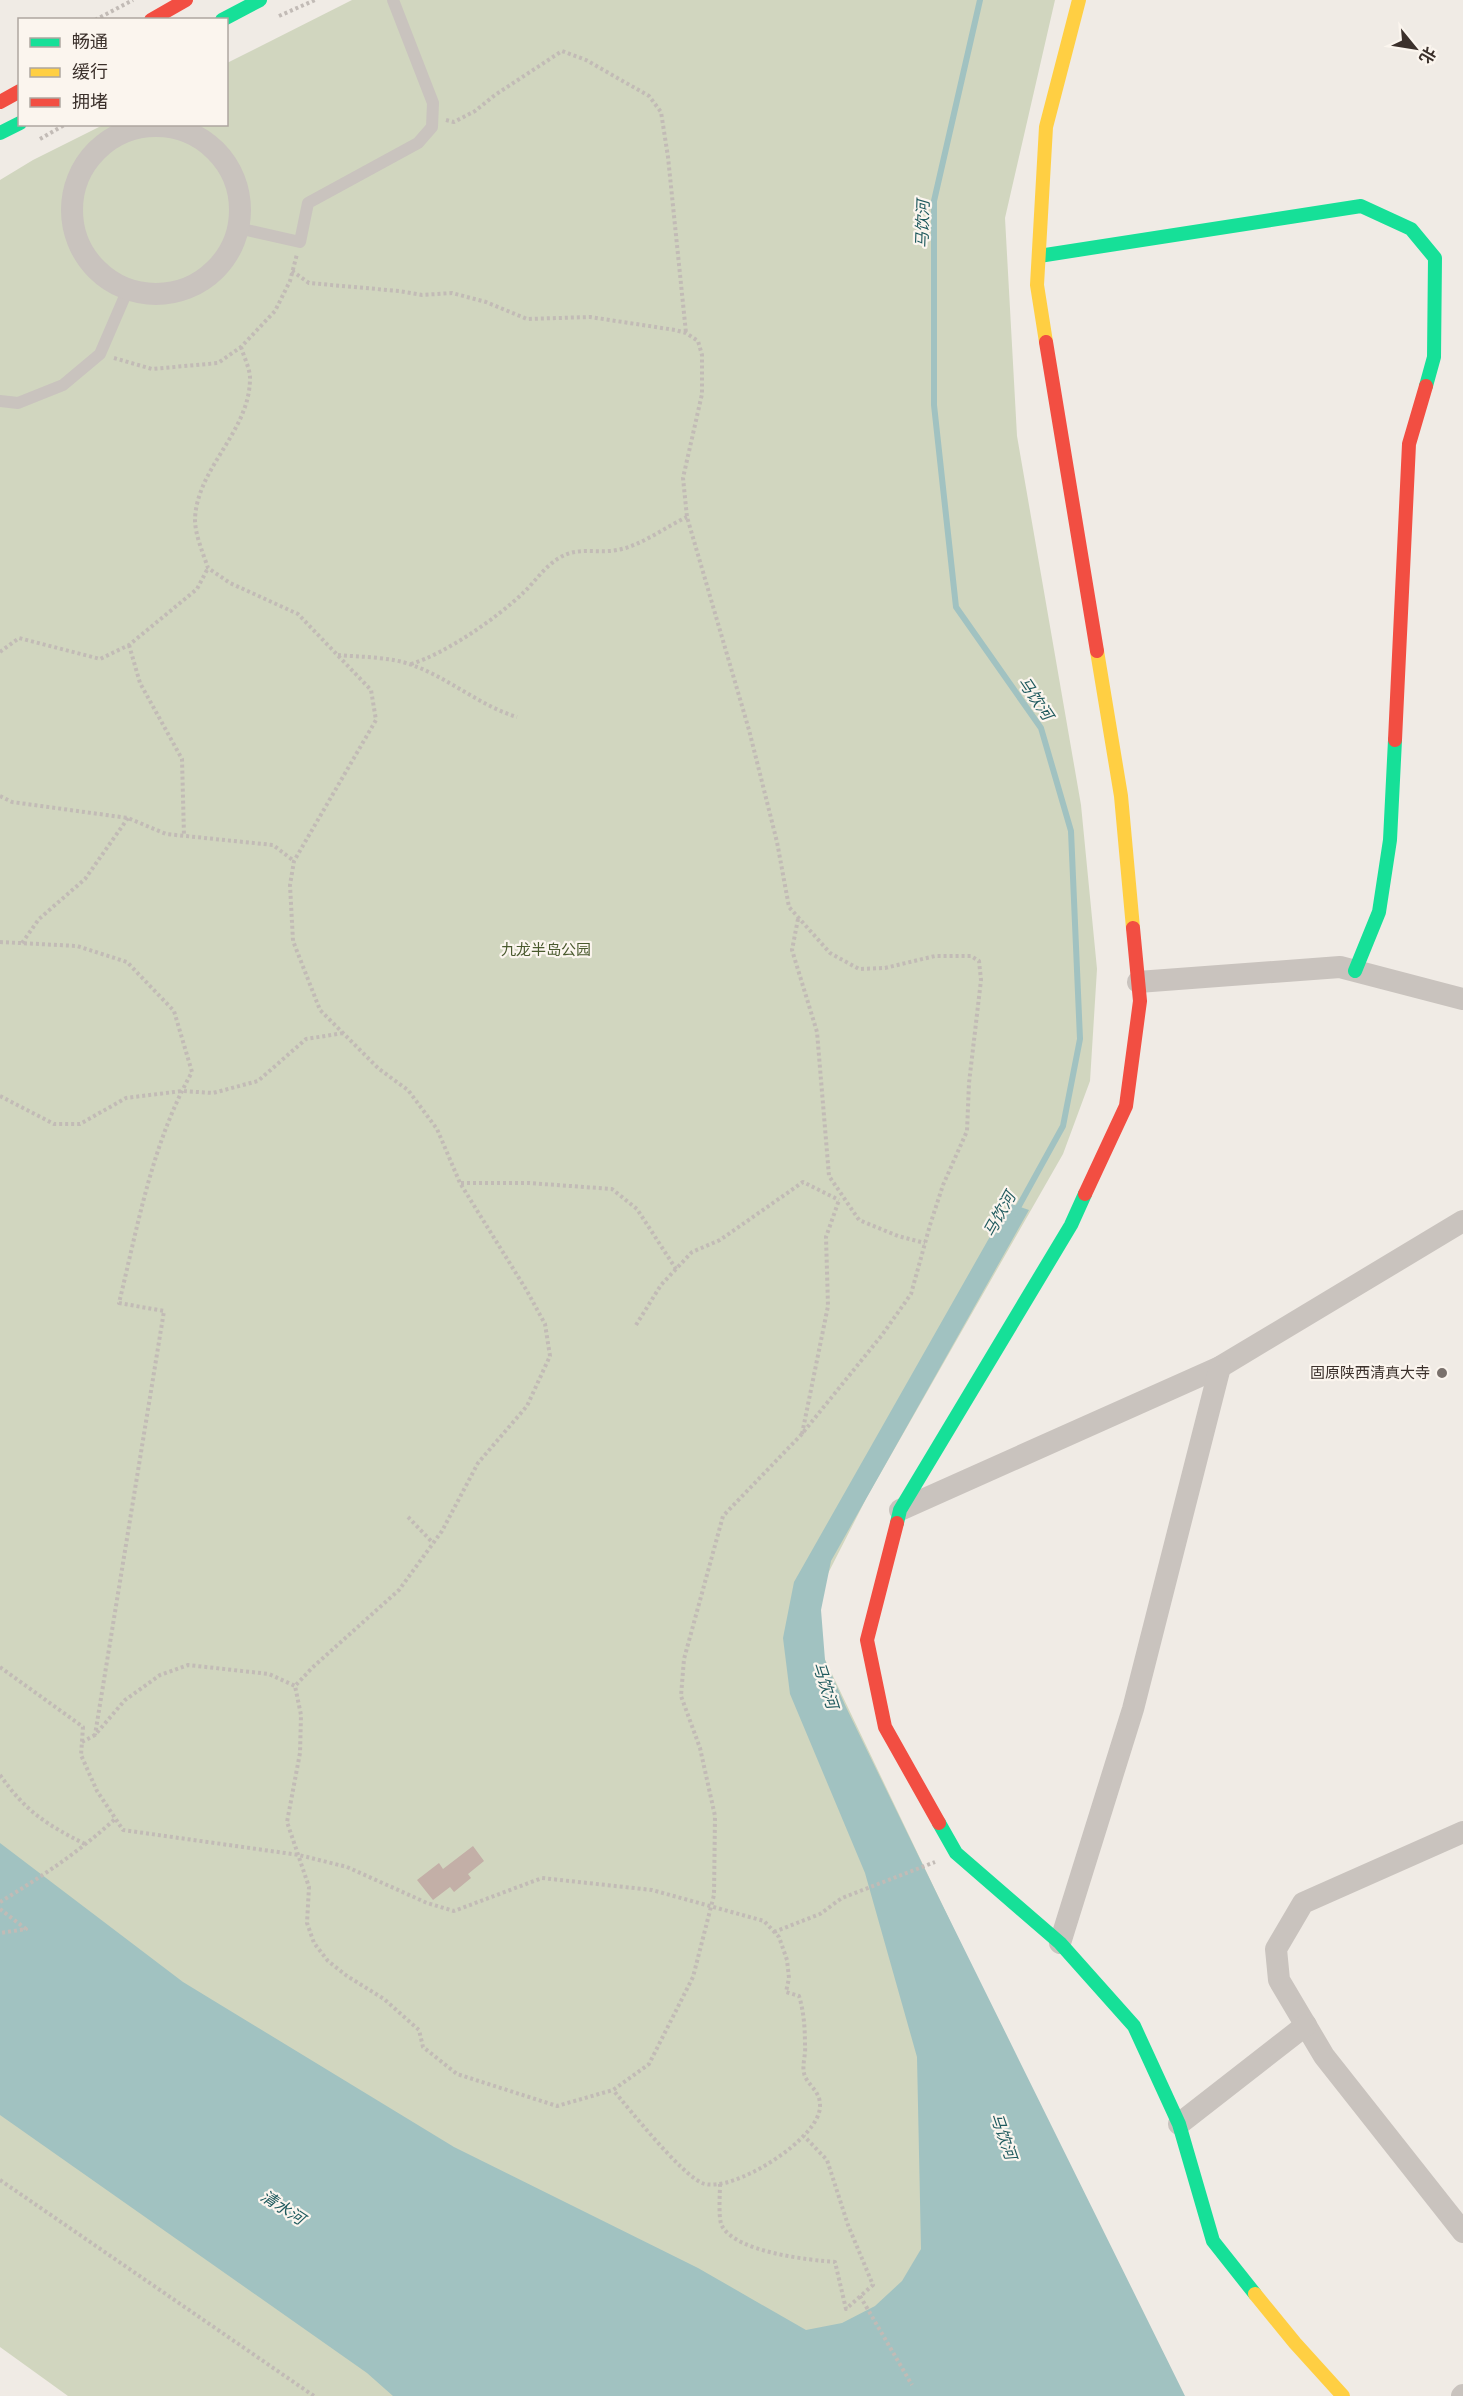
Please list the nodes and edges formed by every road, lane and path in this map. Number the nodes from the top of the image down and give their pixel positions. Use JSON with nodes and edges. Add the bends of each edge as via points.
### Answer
{"nodes":[{"id":1,"x":133,"y":0,"type":"edge"},
{"id":2,"x":186,"y":0,"type":"edge"},
{"id":3,"x":260,"y":0,"type":"edge"},
{"id":4,"x":393,"y":0,"type":"edge"},
{"id":5,"x":1079,"y":0,"type":"edge"},
{"id":6,"x":99,"y":18,"type":"edge"},
{"id":7,"x":154,"y":18,"type":"edge"},
{"id":8,"x":226,"y":18,"type":"edge"},
{"id":9,"x":18,"y":93,"type":"edge"},
{"id":10,"x":0,"y":102,"type":"edge"},
{"id":11,"x":432,"y":117,"type":"junction"},
{"id":12,"x":18,"y":124,"type":"edge"},
{"id":13,"x":152,"y":126,"type":"edge"},
{"id":14,"x":165,"y":126,"type":"edge"},
{"id":15,"x":0,"y":133,"type":"edge"},
{"id":16,"x":238,"y":228,"type":"junction"},
{"id":17,"x":300,"y":242,"type":"junction"},
{"id":18,"x":1039,"y":256,"type":"junction"},
{"id":19,"x":292,"y":271,"type":"junction"},
{"id":20,"x":128,"y":289,"type":"junction"},
{"id":21,"x":686,"y":333,"type":"junction"},
{"id":22,"x":241,"y":347,"type":"junction"},
{"id":23,"x":100,"y":354,"type":"junction"},
{"id":24,"x":0,"y":402,"type":"edge"},
{"id":25,"x":687,"y":517,"type":"junction"},
{"id":26,"x":208,"y":568,"type":"junction"},
{"id":27,"x":129,"y":645,"type":"junction"},
{"id":28,"x":0,"y":652,"type":"edge"},
{"id":29,"x":337,"y":654,"type":"junction"},
{"id":30,"x":411,"y":664,"type":"junction"},
{"id":31,"x":517,"y":717,"type":"dead end"},
{"id":32,"x":0,"y":796,"type":"edge"},
{"id":33,"x":128,"y":818,"type":"junction"},
{"id":34,"x":184,"y":836,"type":"junction"},
{"id":35,"x":294,"y":861,"type":"junction"},
{"id":36,"x":798,"y":918,"type":"junction"},
{"id":37,"x":0,"y":942,"type":"edge"},
{"id":38,"x":22,"y":943,"type":"junction"},
{"id":39,"x":1355,"y":971,"type":"junction"},
{"id":40,"x":1138,"y":982,"type":"junction"},
{"id":41,"x":1463,"y":999,"type":"edge"},
{"id":42,"x":345,"y":1033,"type":"junction"},
{"id":43,"x":182,"y":1091,"type":"junction"},
{"id":44,"x":0,"y":1096,"type":"edge"},
{"id":45,"x":460,"y":1183,"type":"junction"},
{"id":46,"x":841,"y":1194,"type":"junction"},
{"id":47,"x":839,"y":1200,"type":"junction"},
{"id":48,"x":1463,"y":1221,"type":"edge"},
{"id":49,"x":924,"y":1243,"type":"junction"},
{"id":50,"x":676,"y":1269,"type":"junction"},
{"id":51,"x":636,"y":1325,"type":"dead end"},
{"id":52,"x":1220,"y":1367,"type":"junction"},
{"id":53,"x":801,"y":1435,"type":"junction"},
{"id":54,"x":900,"y":1510,"type":"junction"},
{"id":55,"x":408,"y":1517,"type":"dead end"},
{"id":56,"x":433,"y":1544,"type":"junction"},
{"id":57,"x":0,"y":1667,"type":"edge"},
{"id":58,"x":295,"y":1686,"type":"junction"},
{"id":59,"x":95,"y":1735,"type":"junction"},
{"id":60,"x":82,"y":1742,"type":"junction"},
{"id":61,"x":0,"y":1775,"type":"edge"},
{"id":62,"x":115,"y":1819,"type":"junction"},
{"id":63,"x":1463,"y":1832,"type":"edge"},
{"id":64,"x":87,"y":1845,"type":"junction"},
{"id":65,"x":300,"y":1855,"type":"junction"},
{"id":66,"x":930,"y":1865,"type":"dead end"},
{"id":67,"x":0,"y":1902,"type":"edge"},
{"id":68,"x":711,"y":1906,"type":"junction"},
{"id":69,"x":0,"y":1909,"type":"edge"},
{"id":70,"x":774,"y":1932,"type":"junction"},
{"id":71,"x":0,"y":1933,"type":"edge"},
{"id":72,"x":1060,"y":1943,"type":"junction"},
{"id":73,"x":1306,"y":2025,"type":"junction"},
{"id":74,"x":613,"y":2090,"type":"junction"},
{"id":75,"x":1179,"y":2124,"type":"junction"},
{"id":76,"x":804,"y":2136,"type":"junction"},
{"id":77,"x":0,"y":2180,"type":"edge"},
{"id":78,"x":720,"y":2184,"type":"junction"},
{"id":79,"x":1463,"y":2232,"type":"edge"},
{"id":80,"x":860,"y":2296,"type":"junction"},
{"id":81,"x":912,"y":2385,"type":"dead end"},
{"id":82,"x":314,"y":2396,"type":"edge"},
{"id":83,"x":1343,"y":2396,"type":"edge"}],
"edges":[{"from":1,"to":6,"type":"path"},
{"from":2,"to":7,"type":"main road"},
{"from":3,"to":8,"type":"main road"},
{"from":4,"to":11,"type":"lane","via":[[433,103]]},
{"from":5,"to":18,"type":"main road","via":[[1046,127]]},
{"from":9,"to":10,"type":"main road"},
{"from":11,"to":17,"type":"lane","via":[[432,127],[418,143],[308,203]]},
{"from":11,"to":21,"type":"path","via":[[454,122],[562,51],[586,60],[649,96],[662,112]]},
{"from":12,"to":15,"type":"main road"},
{"from":13,"to":20,"type":"street","via":[[130,129],[105,142],[85,164],[74,191],[72,220],[81,248],[96,270]]},
{"from":14,"to":16,"type":"street","via":[[188,131],[213,146],[231,170],[240,195]]},
{"from":16,"to":17,"type":"lane"},
{"from":16,"to":20,"type":"street","via":[[232,247],[217,269],[195,285],[170,293],[143,294]]},
{"from":17,"to":19,"type":"path"},
{"from":18,"to":39,"type":"main road","via":[[1361,206],[1411,229],[1436,258],[1434,357],[1409,444],[1390,840],[1379,912]]},
{"from":18,"to":40,"type":"main road","via":[[1037,285],[1121,796]]},
{"from":19,"to":21,"type":"path","via":[[309,282],[422,295],[452,293],[527,319],[590,317]]},
{"from":19,"to":22,"type":"path","via":[[275,311]]},
{"from":20,"to":23,"type":"lane"},
{"from":21,"to":25,"type":"path","via":[[698,341],[702,355],[702,394],[684,478]]},
{"from":22,"to":23,"type":"path","via":[[218,363],[152,369]]},
{"from":22,"to":26,"type":"path","via":[[250,377],[244,404],[233,433],[199,493],[195,521]]},
{"from":23,"to":24,"type":"lane","via":[[63,385],[18,403]]},
{"from":25,"to":30,"type":"path","via":[[617,550],[569,552],[472,632],[427,659]]},
{"from":25,"to":36,"type":"path","via":[[749,730],[789,907]]},
{"from":26,"to":27,"type":"path","via":[[197,589]]},
{"from":26,"to":29,"type":"path","via":[[230,584],[298,614]]},
{"from":27,"to":28,"type":"path","via":[[100,659],[19,638]]},
{"from":27,"to":34,"type":"path","via":[[140,683],[182,759]]},
{"from":29,"to":30,"type":"path"},
{"from":29,"to":35,"type":"path","via":[[371,690],[376,720]]},
{"from":30,"to":31,"type":"path","via":[[497,711]]},
{"from":32,"to":33,"type":"path","via":[[12,802]]},
{"from":33,"to":34,"type":"path","via":[[166,834]]},
{"from":33,"to":38,"type":"path","via":[[85,879],[39,919]]},
{"from":34,"to":35,"type":"path","via":[[273,845]]},
{"from":35,"to":42,"type":"path","via":[[290,885],[293,941],[320,1010]]},
{"from":36,"to":46,"type":"path","via":[[792,950],[818,1032],[829,1176]]},
{"from":36,"to":49,"type":"path","via":[[830,953],[860,969],[885,968],[935,956],[971,956],[979,961],[981,980],[967,1131]]},
{"from":37,"to":38,"type":"path"},
{"from":38,"to":43,"type":"path","via":[[77,945],[127,962],[174,1011],[192,1072]]},
{"from":39,"to":40,"type":"street","via":[[1340,967]]},
{"from":39,"to":41,"type":"street"},
{"from":40,"to":54,"type":"main road","via":[[1140,1001],[1126,1106],[1071,1225]]},
{"from":42,"to":43,"type":"path","via":[[306,1039],[258,1081],[213,1093]]},
{"from":42,"to":45,"type":"path","via":[[379,1069],[408,1089],[437,1129]]},
{"from":43,"to":44,"type":"path","via":[[126,1098],[80,1124],[54,1124]]},
{"from":43,"to":59,"type":"path","via":[[158,1148],[118,1303],[164,1311]]},
{"from":45,"to":50,"type":"path","via":[[612,1189],[637,1209]]},
{"from":45,"to":56,"type":"path","via":[[545,1324],[550,1356],[527,1406],[478,1463]]},
{"from":46,"to":47,"type":"path"},
{"from":46,"to":49,"type":"path","via":[[859,1220]]},
{"from":47,"to":50,"type":"path","via":[[802,1182],[720,1240],[692,1252]]},
{"from":47,"to":53,"type":"path","via":[[826,1238],[828,1306]]},
{"from":48,"to":52,"type":"street"},
{"from":49,"to":53,"type":"path","via":[[911,1294]]},
{"from":50,"to":51,"type":"path"},
{"from":52,"to":54,"type":"street"},
{"from":52,"to":72,"type":"street","via":[[1133,1708]]},
{"from":53,"to":68,"type":"path","via":[[723,1516],[684,1659],[681,1696],[700,1748],[715,1816]]},
{"from":54,"to":72,"type":"main road","via":[[867,1640],[885,1727],[956,1853]]},
{"from":55,"to":56,"type":"path"},
{"from":56,"to":58,"type":"path","via":[[399,1590]]},
{"from":57,"to":60,"type":"path","via":[[83,1727]]},
{"from":58,"to":59,"type":"path","via":[[269,1674],[188,1665],[160,1675],[124,1700]]},
{"from":58,"to":65,"type":"path","via":[[301,1715],[300,1753],[287,1822]]},
{"from":59,"to":60,"type":"path"},
{"from":60,"to":62,"type":"path","via":[[81,1755]]},
{"from":61,"to":64,"type":"path","via":[[18,1800],[50,1826]]},
{"from":62,"to":64,"type":"path"},
{"from":62,"to":65,"type":"path","via":[[123,1830]]},
{"from":63,"to":73,"type":"street","via":[[1303,1903],[1276,1949],[1279,1980]]},
{"from":64,"to":67,"type":"path"},
{"from":65,"to":68,"type":"path","via":[[348,1867],[454,1911],[542,1878],[652,1890]]},
{"from":65,"to":74,"type":"path","via":[[309,1887],[308,1923],[314,1943],[327,1961],[384,1999],[419,2030],[423,2047],[457,2074],[557,2106]]},
{"from":66,"to":70,"type":"path","via":[[842,1898],[820,1914]]},
{"from":68,"to":70,"type":"path","via":[[764,1922]]},
{"from":68,"to":74,"type":"path","via":[[693,1977],[649,2064]]},
{"from":69,"to":71,"type":"path","via":[[26,1929]]},
{"from":70,"to":76,"type":"path","via":[[787,1960],[786,1992],[799,1996],[804,2014],[804,2074],[816,2090],[820,2107]]},
{"from":72,"to":75,"type":"main road","via":[[1134,2026]]},
{"from":73,"to":75,"type":"street"},
{"from":73,"to":79,"type":"street","via":[[1324,2056]]},
{"from":74,"to":78,"type":"path","via":[[687,2173],[703,2183]]},
{"from":75,"to":83,"type":"main road","via":[[1213,2241]]},
{"from":76,"to":78,"type":"path","via":[[753,2173]]},
{"from":76,"to":80,"type":"path","via":[[827,2160],[873,2285]]},
{"from":77,"to":82,"type":"path"},
{"from":78,"to":80,"type":"path","via":[[721,2225],[730,2236],[749,2246],[796,2259],[835,2262],[846,2309]]},
{"from":80,"to":81,"type":"path"}]}
